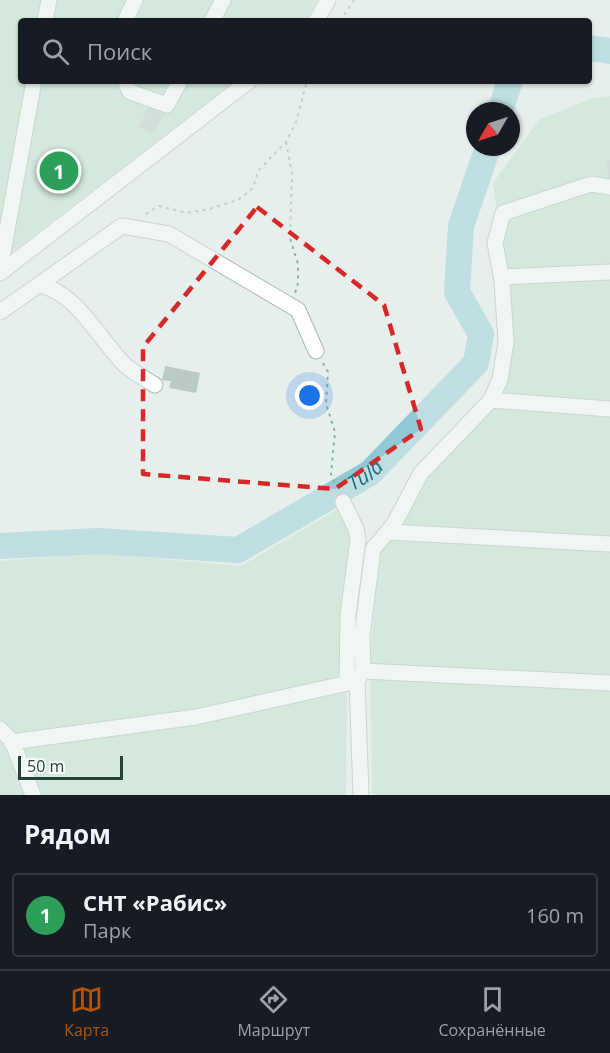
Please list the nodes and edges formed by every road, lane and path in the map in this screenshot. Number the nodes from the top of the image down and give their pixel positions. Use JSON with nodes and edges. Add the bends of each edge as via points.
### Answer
{"nodes":[{"id":1,"x":49,"y":0,"type":"edge"},
{"id":2,"x":135,"y":0,"type":"edge"},
{"id":3,"x":223,"y":0,"type":"edge"},
{"id":4,"x":328,"y":0,"type":"edge"},
{"id":5,"x":354,"y":0,"type":"edge"},
{"id":6,"x":46,"y":18,"type":"edge"},
{"id":7,"x":126,"y":18,"type":"edge"},
{"id":8,"x":214,"y":18,"type":"edge"},
{"id":9,"x":318,"y":18,"type":"edge"},
{"id":10,"x":342,"y":18,"type":"edge"},
{"id":11,"x":33,"y":84,"type":"edge"},
{"id":12,"x":126,"y":84,"type":"edge"},
{"id":13,"x":178,"y":84,"type":"edge"},
{"id":14,"x":245,"y":84,"type":"edge"},
{"id":15,"x":306,"y":84,"type":"edge"},
{"id":16,"x":286,"y":142,"type":"junction"},
{"id":17,"x":610,"y":187,"type":"edge"},
{"id":18,"x":122,"y":226,"type":"junction"},
{"id":19,"x":0,"y":271,"type":"edge"},
{"id":20,"x":610,"y":272,"type":"edge"},
{"id":21,"x":501,"y":277,"type":"junction"},
{"id":22,"x":38,"y":285,"type":"junction"},
{"id":23,"x":291,"y":306,"type":"junction"},
{"id":24,"x":0,"y":312,"type":"edge"},
{"id":25,"x":316,"y":351,"type":"joint"},
{"id":26,"x":156,"y":384,"type":"dead end"},
{"id":27,"x":491,"y":400,"type":"junction"},
{"id":28,"x":610,"y":409,"type":"edge"},
{"id":29,"x":334,"y":482,"type":"dead end"},
{"id":30,"x":343,"y":502,"type":"dead end"},
{"id":31,"x":388,"y":532,"type":"junction"},
{"id":32,"x":610,"y":544,"type":"edge"},
{"id":33,"x":356,"y":678,"type":"junction"},
{"id":34,"x":610,"y":683,"type":"edge"},
{"id":35,"x":0,"y":729,"type":"edge"},
{"id":36,"x":12,"y":742,"type":"junction"},
{"id":37,"x":33,"y":795,"type":"edge"},
{"id":38,"x":361,"y":795,"type":"edge"}],
"edges":[{"from":1,"to":6,"type":"street"},
{"from":2,"to":7,"type":"street"},
{"from":3,"to":8,"type":"street"},
{"from":4,"to":9,"type":"street"},
{"from":5,"to":10,"type":"path"},
{"from":11,"to":19,"type":"street"},
{"from":12,"to":13,"type":"street","via":[[130,92],[167,105]]},
{"from":14,"to":19,"type":"street"},
{"from":15,"to":16,"type":"path"},
{"from":16,"to":18,"type":"path","via":[[258,171],[253,188],[238,200],[187,213],[159,206]]},
{"from":16,"to":23,"type":"path","via":[[292,174],[290,238],[298,264],[298,283]]},
{"from":17,"to":21,"type":"street","via":[[591,184],[503,213],[495,243]]},
{"from":18,"to":22,"type":"street"},
{"from":18,"to":23,"type":"street","via":[[169,234]]},
{"from":20,"to":21,"type":"street"},
{"from":21,"to":27,"type":"street","via":[[506,342],[500,379]]},
{"from":22,"to":24,"type":"street"},
{"from":22,"to":26,"type":"street","via":[[47,286],[71,303],[123,363]]},
{"from":23,"to":25,"type":"street","via":[[298,310]]},
{"from":25,"to":29,"type":"path","via":[[328,372],[326,404],[335,432],[331,474]]},
{"from":27,"to":28,"type":"street"},
{"from":27,"to":31,"type":"street","via":[[421,473]]},
{"from":30,"to":33,"type":"street","via":[[357,529],[358,540],[348,615]]},
{"from":31,"to":32,"type":"street"},
{"from":31,"to":33,"type":"street","via":[[373,549]]},
{"from":33,"to":34,"type":"street"},
{"from":33,"to":36,"type":"street","via":[[196,717]]},
{"from":33,"to":38,"type":"street"},
{"from":35,"to":36,"type":"street"},
{"from":36,"to":37,"type":"street"}]}
